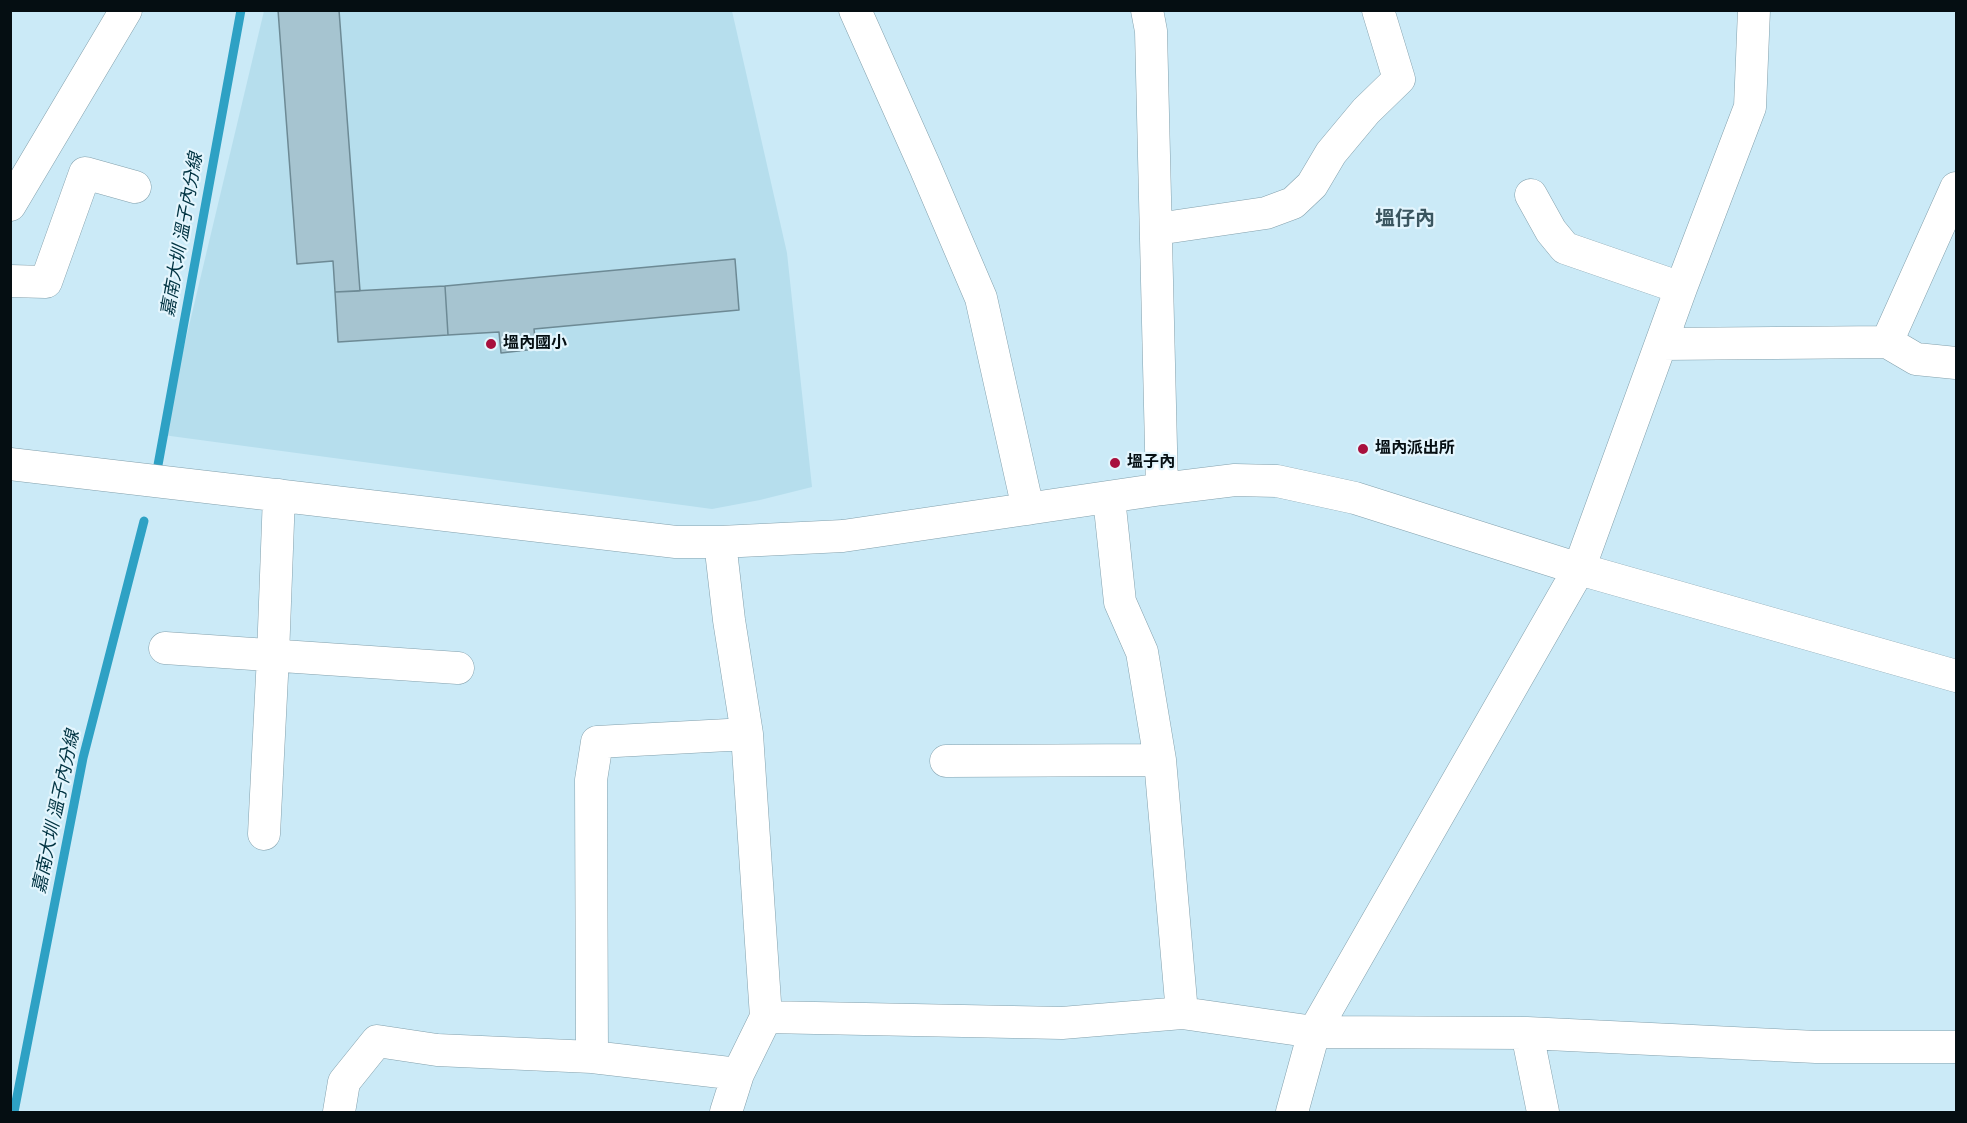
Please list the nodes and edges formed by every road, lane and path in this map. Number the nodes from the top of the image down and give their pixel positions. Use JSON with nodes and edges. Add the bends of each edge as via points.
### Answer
{"nodes":[{"id":1,"x":126,"y":10,"type":"edge"},
{"id":2,"x":855,"y":10,"type":"edge"},
{"id":3,"x":1147,"y":10,"type":"edge"},
{"id":4,"x":1378,"y":10,"type":"edge"},
{"id":5,"x":1754,"y":10,"type":"edge"},
{"id":6,"x":135,"y":187,"type":"dead end"},
{"id":7,"x":1956,"y":188,"type":"edge"},
{"id":8,"x":1532,"y":195,"type":"dead end"},
{"id":9,"x":10,"y":205,"type":"edge"},
{"id":10,"x":1157,"y":229,"type":"junction"},
{"id":11,"x":10,"y":281,"type":"edge"},
{"id":12,"x":1681,"y":288,"type":"junction"},
{"id":13,"x":1887,"y":342,"type":"junction"},
{"id":14,"x":1662,"y":344,"type":"junction"},
{"id":15,"x":1956,"y":363,"type":"edge"},
{"id":16,"x":10,"y":464,"type":"edge"},
{"id":17,"x":1162,"y":489,"type":"junction"},
{"id":18,"x":279,"y":495,"type":"junction"},
{"id":19,"x":1109,"y":498,"type":"junction"},
{"id":20,"x":1028,"y":508,"type":"junction"},
{"id":21,"x":720,"y":542,"type":"junction"},
{"id":22,"x":1579,"y":569,"type":"junction"},
{"id":23,"x":165,"y":648,"type":"dead end"},
{"id":24,"x":273,"y":656,"type":"junction"},
{"id":25,"x":458,"y":668,"type":"dead end"},
{"id":26,"x":1956,"y":676,"type":"edge"},
{"id":27,"x":747,"y":734,"type":"junction"},
{"id":28,"x":1160,"y":760,"type":"junction"},
{"id":29,"x":946,"y":761,"type":"dead end"},
{"id":30,"x":264,"y":834,"type":"dead end"},
{"id":31,"x":1182,"y":1013,"type":"junction"},
{"id":32,"x":766,"y":1017,"type":"junction"},
{"id":33,"x":1314,"y":1032,"type":"junction"},
{"id":34,"x":1527,"y":1033,"type":"junction"},
{"id":35,"x":1956,"y":1047,"type":"edge"},
{"id":36,"x":592,"y":1057,"type":"junction"},
{"id":37,"x":738,"y":1074,"type":"junction"},
{"id":38,"x":339,"y":1113,"type":"edge"},
{"id":39,"x":726,"y":1113,"type":"edge"},
{"id":40,"x":1292,"y":1113,"type":"edge"},
{"id":41,"x":1543,"y":1113,"type":"edge"}],
"edges":[{"from":1,"to":9,"type":"street"},
{"from":2,"to":20,"type":"street","via":[[981,298]]},
{"from":3,"to":10,"type":"street","via":[[1151,31]]},
{"from":4,"to":10,"type":"street","via":[[1399,79],[1345,136],[1312,185],[1293,203],[1266,213]]},
{"from":5,"to":12,"type":"street","via":[[1750,107]]},
{"from":6,"to":11,"type":"street","via":[[85,173],[45,282]]},
{"from":7,"to":13,"type":"street"},
{"from":8,"to":12,"type":"street","via":[[1565,248]]},
{"from":10,"to":17,"type":"street"},
{"from":12,"to":14,"type":"street"},
{"from":13,"to":14,"type":"street"},
{"from":13,"to":15,"type":"street","via":[[1916,359]]},
{"from":14,"to":22,"type":"street"},
{"from":16,"to":18,"type":"street"},
{"from":17,"to":19,"type":"street"},
{"from":17,"to":22,"type":"street","via":[[1235,480],[1277,481],[1316,488]]},
{"from":18,"to":21,"type":"street","via":[[676,542]]},
{"from":18,"to":24,"type":"street"},
{"from":19,"to":20,"type":"street"},
{"from":19,"to":28,"type":"street","via":[[1120,602],[1142,652]]},
{"from":20,"to":21,"type":"street","via":[[843,536]]},
{"from":21,"to":27,"type":"street"},
{"from":22,"to":26,"type":"street"},
{"from":22,"to":33,"type":"street"},
{"from":23,"to":24,"type":"street"},
{"from":24,"to":25,"type":"street"},
{"from":24,"to":30,"type":"street"},
{"from":27,"to":32,"type":"street"},
{"from":27,"to":36,"type":"street","via":[[597,742],[591,780]]},
{"from":28,"to":29,"type":"street"},
{"from":28,"to":31,"type":"street"},
{"from":31,"to":32,"type":"street","via":[[1062,1023]]},
{"from":31,"to":33,"type":"street"},
{"from":32,"to":37,"type":"street"},
{"from":33,"to":34,"type":"street"},
{"from":33,"to":40,"type":"street"},
{"from":34,"to":35,"type":"street","via":[[1815,1047]]},
{"from":34,"to":41,"type":"street"},
{"from":36,"to":37,"type":"street"},
{"from":36,"to":38,"type":"street","via":[[437,1050],[377,1041],[344,1082]]},
{"from":37,"to":39,"type":"street"}]}
